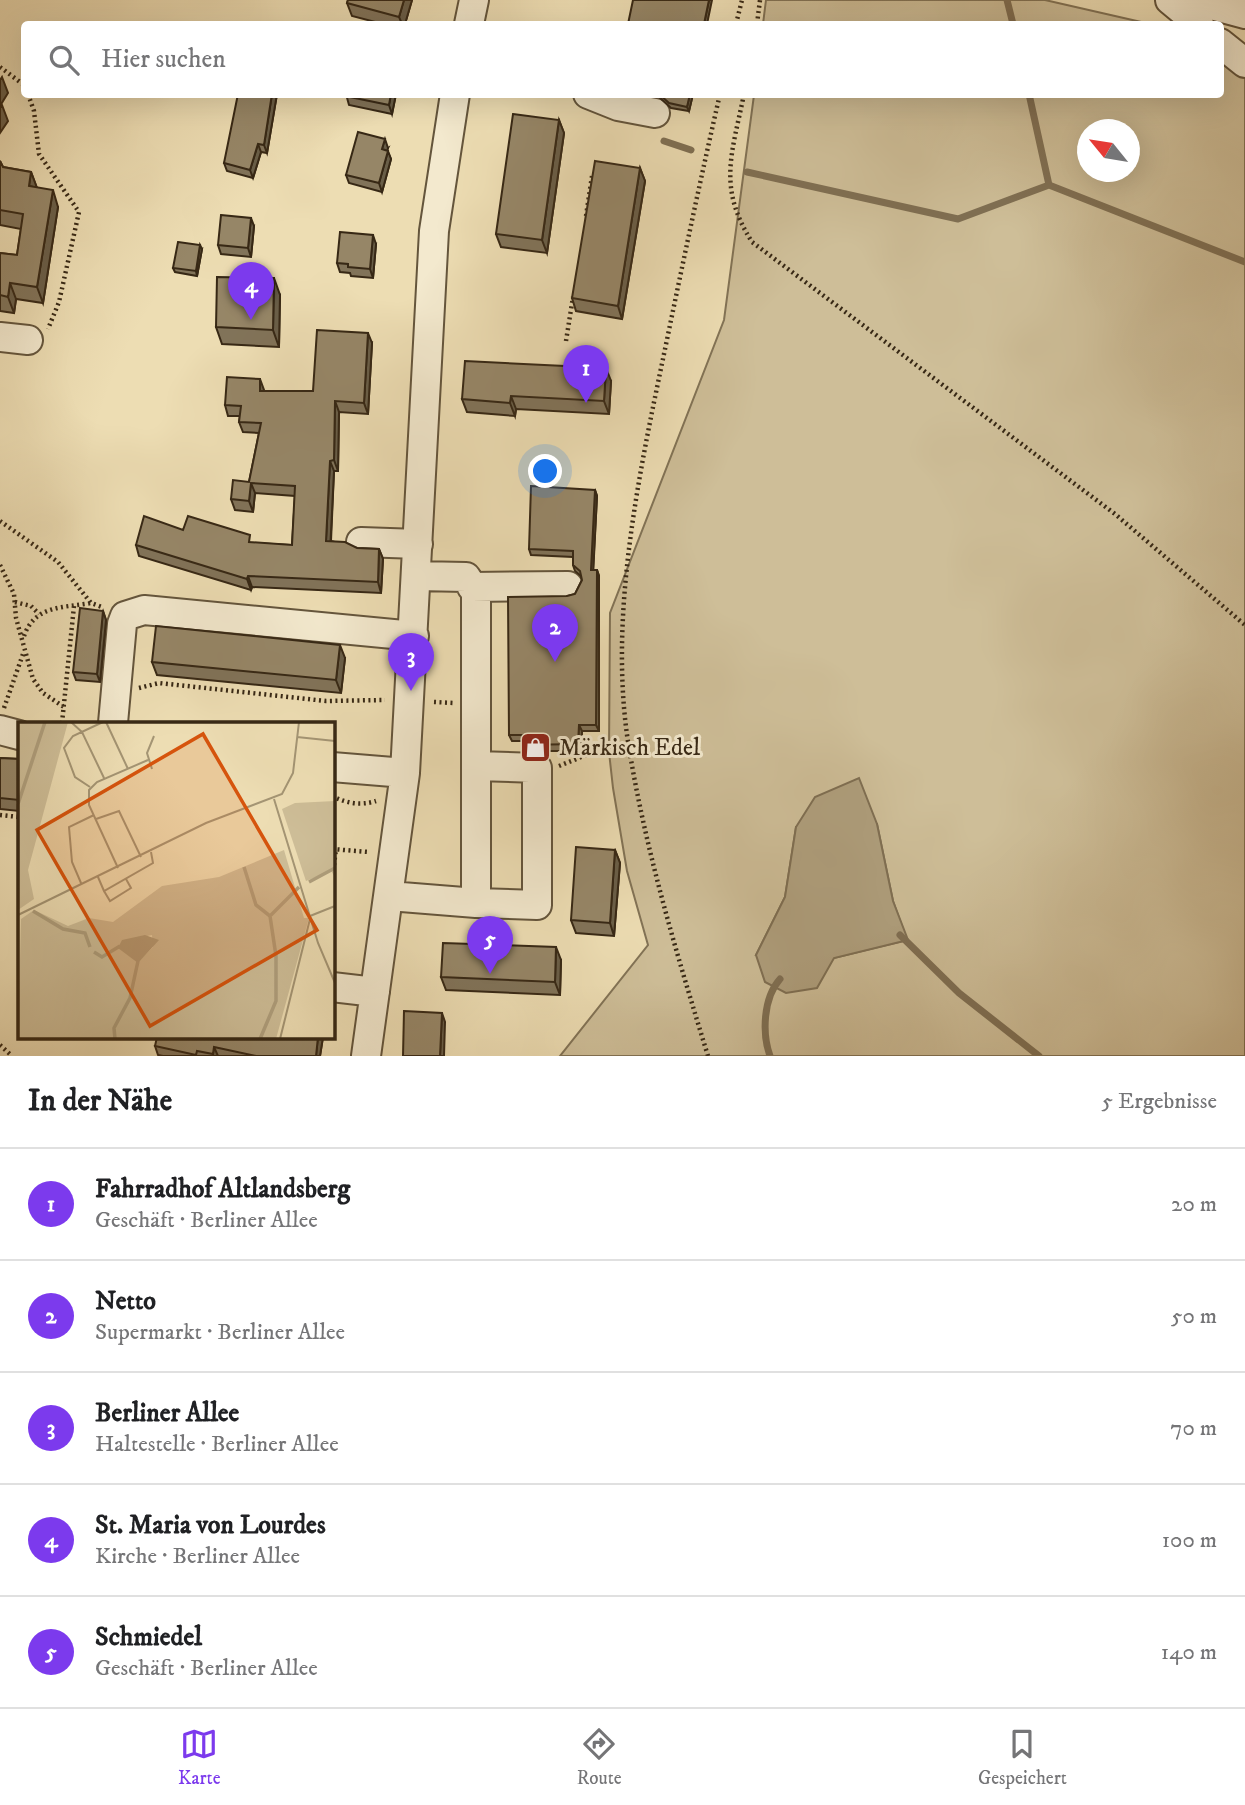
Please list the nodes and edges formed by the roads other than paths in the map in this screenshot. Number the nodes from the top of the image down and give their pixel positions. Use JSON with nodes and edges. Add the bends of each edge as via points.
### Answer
{"nodes":[{"id":1,"x":474,"y":0,"type":"edge"},
{"id":2,"x":1170,"y":0,"type":"edge"},
{"id":3,"x":1193,"y":0,"type":"edge"},
{"id":4,"x":1245,"y":14,"type":"edge"},
{"id":5,"x":470,"y":21,"type":"edge"},
{"id":6,"x":1195,"y":21,"type":"edge"},
{"id":7,"x":1224,"y":46,"type":"edge"},
{"id":8,"x":1245,"y":63,"type":"edge"},
{"id":9,"x":454,"y":98,"type":"edge"},
{"id":10,"x":598,"y":98,"type":"edge"},
{"id":11,"x":655,"y":113,"type":"dead end"},
{"id":12,"x":0,"y":337,"type":"edge"},
{"id":13,"x":28,"y":340,"type":"road end"},
{"id":14,"x":361,"y":542,"type":"dead end"},
{"id":15,"x":418,"y":544,"type":"junction"},
{"id":16,"x":417,"y":576,"type":"junction"},
{"id":17,"x":568,"y":586,"type":"dead end"},
{"id":18,"x":472,"y":587,"type":"junction"},
{"id":19,"x":414,"y":636,"type":"junction"},
{"id":20,"x":113,"y":722,"type":"edge"},
{"id":21,"x":0,"y":730,"type":"edge"},
{"id":22,"x":18,"y":735,"type":"edge"},
{"id":23,"x":476,"y":766,"type":"junction"},
{"id":24,"x":334,"y":767,"type":"edge"},
{"id":25,"x":405,"y":773,"type":"junction"},
{"id":26,"x":389,"y":896,"type":"junction"},
{"id":27,"x":476,"y":903,"type":"junction"},
{"id":28,"x":334,"y":987,"type":"edge"},
{"id":29,"x":375,"y":992,"type":"junction"},
{"id":30,"x":366,"y":1056,"type":"edge"}],
"edges":[{"from":1,"to":5,"type":"street"},
{"from":2,"to":6,"type":"street"},
{"from":3,"to":4,"type":"street"},
{"from":7,"to":8,"type":"street"},
{"from":9,"to":15,"type":"street","via":[[434,231]]},
{"from":10,"to":11,"type":"street"},
{"from":12,"to":13,"type":"street"},
{"from":14,"to":15,"type":"street"},
{"from":15,"to":16,"type":"street"},
{"from":16,"to":18,"type":"street","via":[[466,577]]},
{"from":16,"to":19,"type":"street"},
{"from":17,"to":18,"type":"street"},
{"from":18,"to":23,"type":"street","via":[[476,593]]},
{"from":19,"to":20,"type":"street","via":[[144,610],[125,617],[121,624]]},
{"from":19,"to":25,"type":"street"},
{"from":21,"to":22,"type":"street"},
{"from":23,"to":27,"type":"street"},
{"from":23,"to":27,"type":"street","via":[[537,768],[537,905]]},
{"from":24,"to":25,"type":"street"},
{"from":25,"to":26,"type":"street"},
{"from":26,"to":27,"type":"street"},
{"from":26,"to":29,"type":"street"},
{"from":28,"to":29,"type":"street"},
{"from":29,"to":30,"type":"street"}]}
